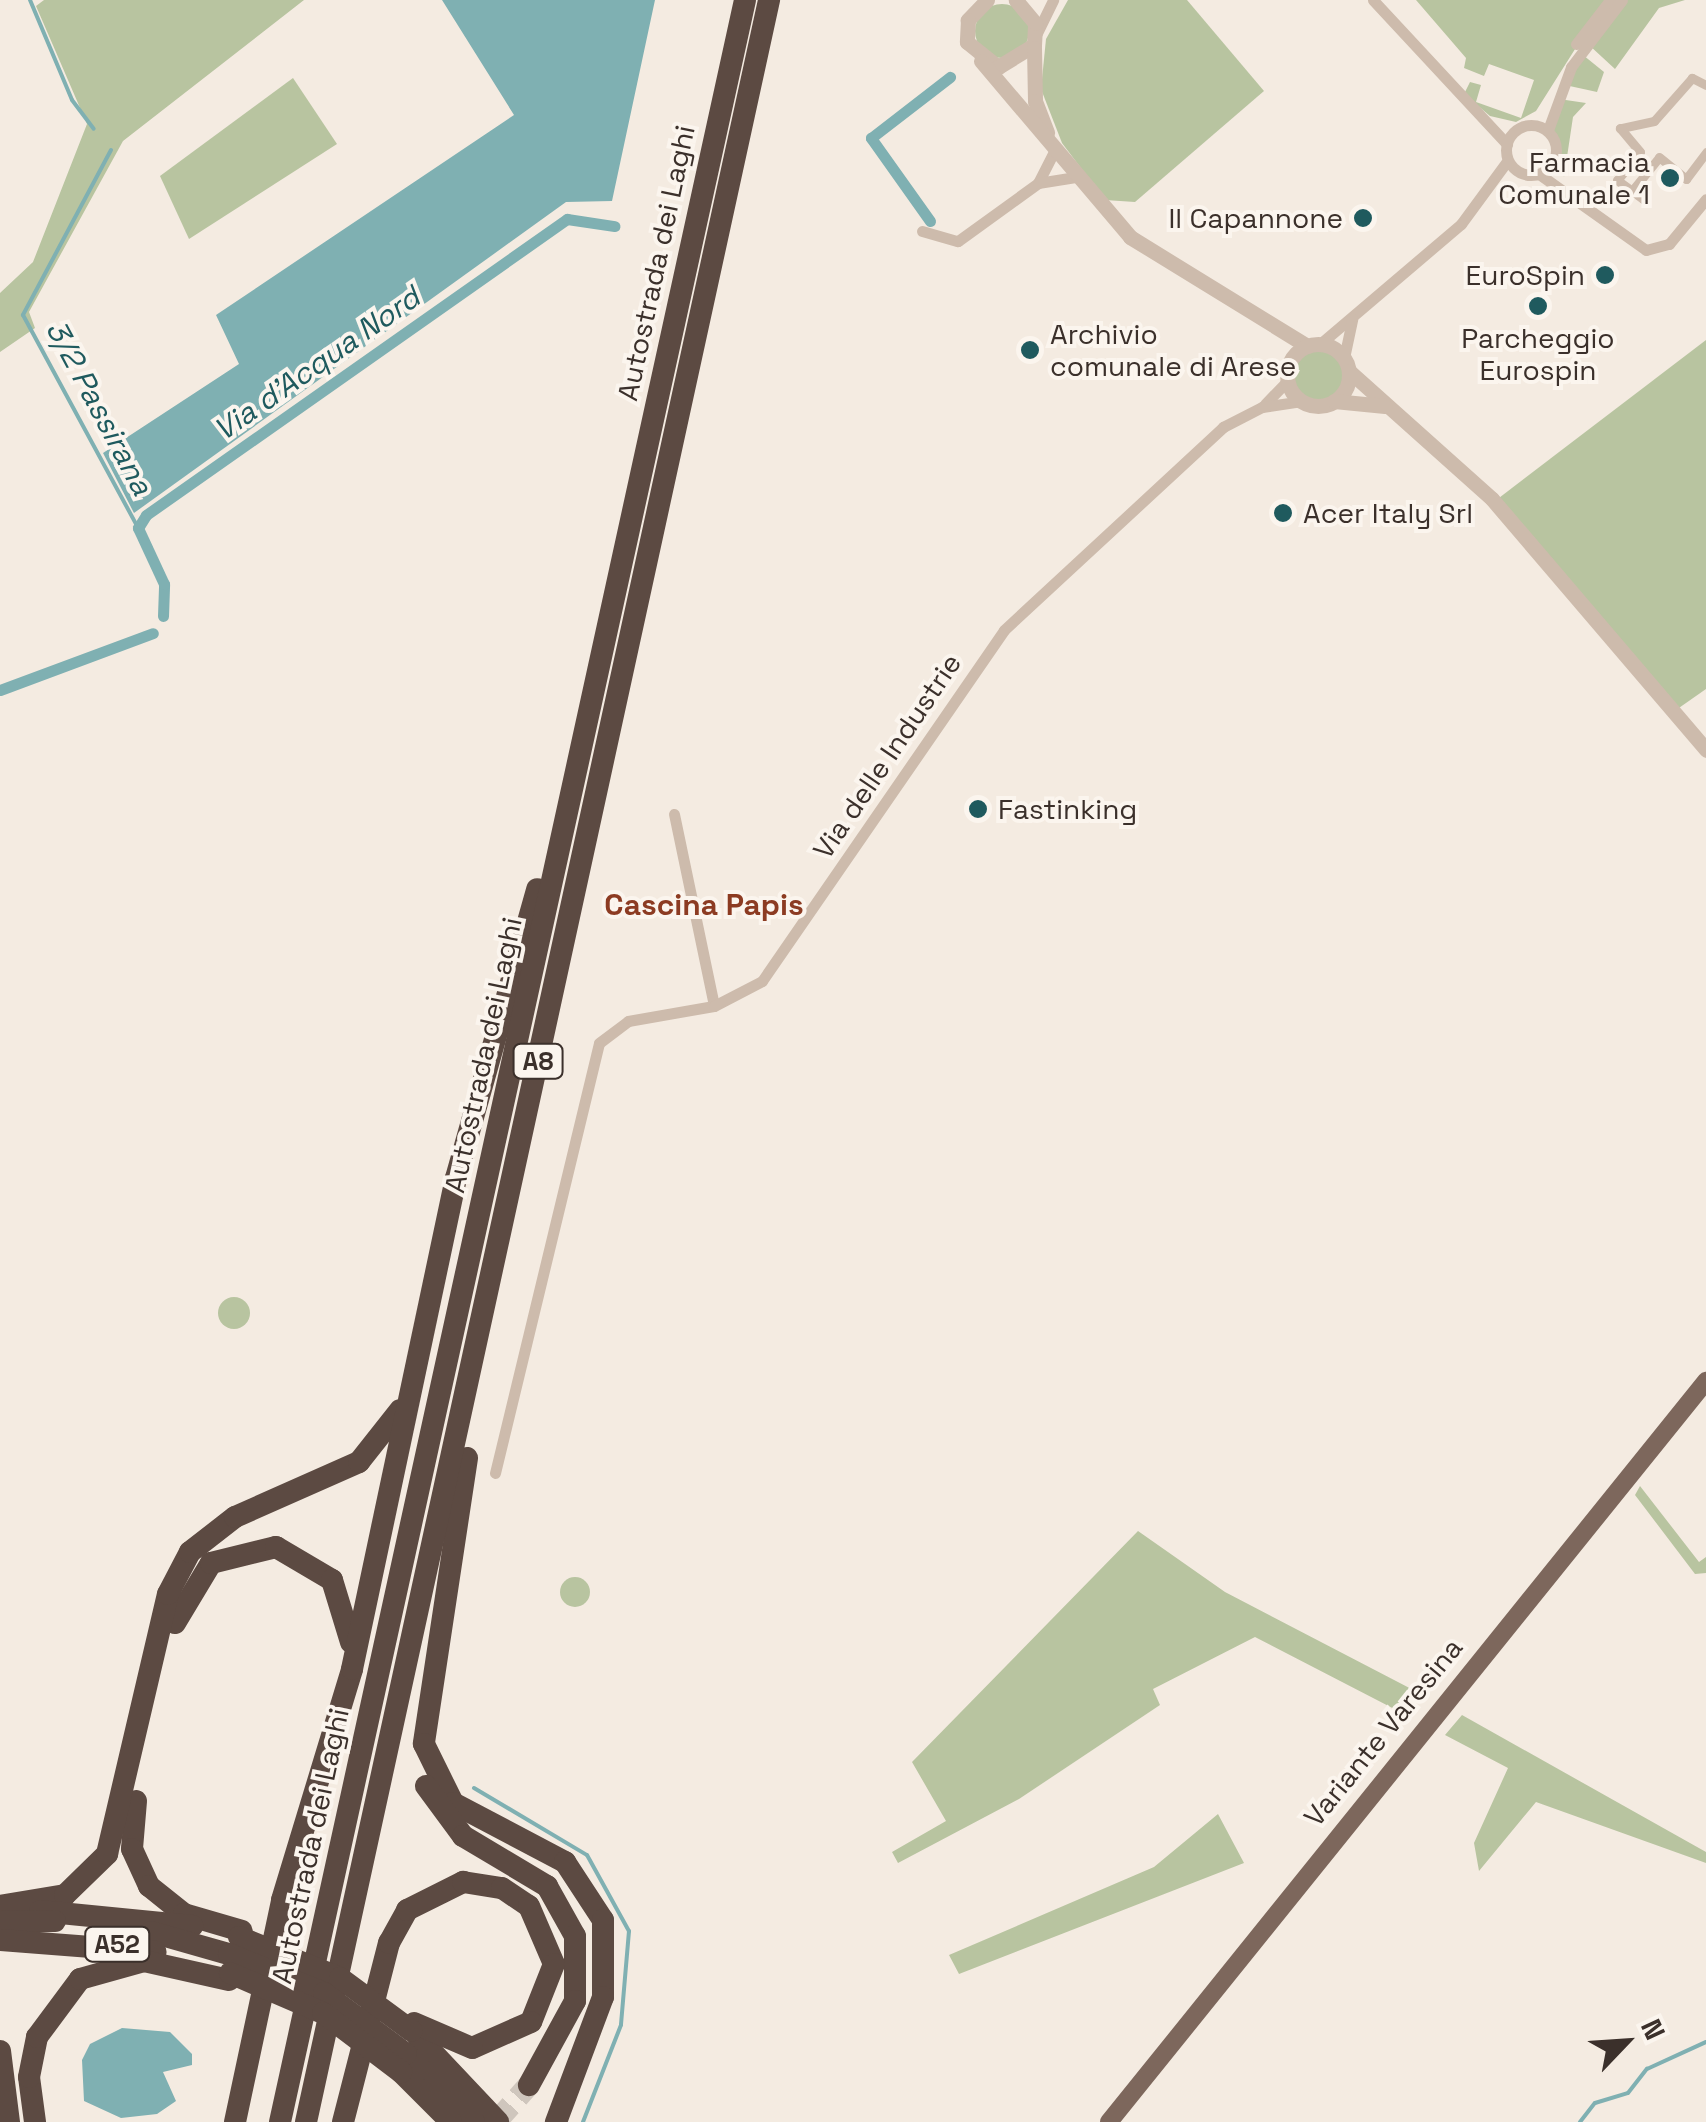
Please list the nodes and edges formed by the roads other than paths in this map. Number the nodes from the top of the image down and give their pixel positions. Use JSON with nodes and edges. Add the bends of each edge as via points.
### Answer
{"nodes":[{"id":1,"x":744,"y":0,"type":"edge"},
{"id":2,"x":769,"y":0,"type":"edge"},
{"id":3,"x":962,"y":0,"type":"edge"},
{"id":4,"x":986,"y":0,"type":"edge"},
{"id":5,"x":1016,"y":0,"type":"edge"},
{"id":6,"x":1053,"y":0,"type":"edge"},
{"id":7,"x":1373,"y":0,"type":"edge"},
{"id":8,"x":1610,"y":0,"type":"edge"},
{"id":9,"x":1622,"y":0,"type":"edge"},
{"id":10,"x":968,"y":20,"type":"junction"},
{"id":11,"x":1035,"y":39,"type":"junction"},
{"id":12,"x":981,"y":62,"type":"junction"},
{"id":13,"x":1706,"y":85,"type":"edge"},
{"id":14,"x":1488,"y":122,"type":"junction"},
{"id":15,"x":1529,"y":124,"type":"junction"},
{"id":16,"x":1548,"y":130,"type":"junction"},
{"id":17,"x":1515,"y":131,"type":"junction"},
{"id":18,"x":1507,"y":144,"type":"junction"},
{"id":19,"x":1055,"y":150,"type":"junction"},
{"id":20,"x":1706,"y":152,"type":"edge"},
{"id":21,"x":1508,"y":160,"type":"junction"},
{"id":22,"x":1552,"y":165,"type":"junction"},
{"id":23,"x":1522,"y":173,"type":"junction"},
{"id":24,"x":1538,"y":174,"type":"junction"},
{"id":25,"x":1076,"y":177,"type":"junction"},
{"id":26,"x":1499,"y":182,"type":"junction"},
{"id":27,"x":1557,"y":182,"type":"junction"},
{"id":28,"x":1038,"y":183,"type":"junction"},
{"id":29,"x":1706,"y":199,"type":"edge"},
{"id":30,"x":922,"y":231,"type":"dead end"},
{"id":31,"x":1352,"y":317,"type":"junction"},
{"id":32,"x":1260,"y":323,"type":"junction"},
{"id":33,"x":1314,"y":345,"type":"junction"},
{"id":34,"x":1288,"y":364,"type":"junction"},
{"id":35,"x":1346,"y":365,"type":"junction"},
{"id":36,"x":1287,"y":381,"type":"junction"},
{"id":37,"x":1302,"y":402,"type":"junction"},
{"id":38,"x":1334,"y":402,"type":"junction"},
{"id":39,"x":1262,"y":406,"type":"junction"},
{"id":40,"x":1395,"y":409,"type":"junction"},
{"id":41,"x":1706,"y":750,"type":"edge"},
{"id":42,"x":572,"y":787,"type":"junction"},
{"id":43,"x":674,"y":814,"type":"dead end"},
{"id":44,"x":714,"y":1006,"type":"junction"},
{"id":45,"x":493,"y":1264,"type":"junction"},
{"id":46,"x":431,"y":1296,"type":"junction"},
{"id":47,"x":1706,"y":1380,"type":"edge"},
{"id":48,"x":495,"y":1473,"type":"dead end"},
{"id":49,"x":442,"y":1615,"type":"junction"},
{"id":50,"x":336,"y":1719,"type":"junction"},
{"id":51,"x":0,"y":1910,"type":"edge"},
{"id":52,"x":0,"y":1922,"type":"edge"},
{"id":53,"x":0,"y":1940,"type":"edge"},
{"id":54,"x":234,"y":1955,"type":"junction"},
{"id":55,"x":408,"y":2045,"type":"junction"},
{"id":56,"x":0,"y":2053,"type":"edge"},
{"id":57,"x":528,"y":2085,"type":"tunnel mouth"},
{"id":58,"x":9,"y":2122,"type":"edge"},
{"id":59,"x":18,"y":2122,"type":"edge"},
{"id":60,"x":35,"y":2122,"type":"edge"},
{"id":61,"x":238,"y":2122,"type":"edge"},
{"id":62,"x":280,"y":2122,"type":"edge"},
{"id":63,"x":306,"y":2122,"type":"edge"},
{"id":64,"x":343,"y":2122,"type":"edge"},
{"id":65,"x":451,"y":2122,"type":"edge"},
{"id":66,"x":474,"y":2122,"type":"edge"},
{"id":67,"x":498,"y":2122,"type":"edge"},
{"id":68,"x":556,"y":2122,"type":"edge"},
{"id":69,"x":1110,"y":2122,"type":"edge"}],
"edges":[{"from":1,"to":42,"type":"highway","name":"Autostrada dei Laghi","number":"A8"},
{"from":2,"to":45,"type":"highway","name":"Autostrada dei Laghi","number":"A8"},
{"from":3,"to":10,"type":"street"},
{"from":4,"to":10,"type":"street"},
{"from":5,"to":11,"type":"street"},
{"from":6,"to":11,"type":"street"},
{"from":7,"to":14,"type":"street","via":[[1438,80]]},
{"from":8,"to":15,"type":"street"},
{"from":9,"to":16,"type":"street","via":[[1571,67]]},
{"from":10,"to":12,"type":"street","via":[[968,42]]},
{"from":11,"to":12,"type":"street","via":[[1007,67]]},
{"from":11,"to":19,"type":"street","via":[[1035,101]]},
{"from":12,"to":19,"type":"street"},
{"from":13,"to":20,"type":"street","via":[[1692,78],[1654,122],[1620,128],[1640,152],[1617,180],[1643,199],[1636,187],[1659,157],[1686,179]]},
{"from":14,"to":17,"type":"street"},
{"from":14,"to":18,"type":"street"},
{"from":15,"to":16,"type":"street"},
{"from":15,"to":17,"type":"street"},
{"from":16,"to":22,"type":"street"},
{"from":17,"to":18,"type":"street"},
{"from":18,"to":21,"type":"street"},
{"from":19,"to":25,"type":"street"},
{"from":19,"to":28,"type":"street"},
{"from":21,"to":23,"type":"street"},
{"from":21,"to":26,"type":"street"},
{"from":22,"to":24,"type":"street"},
{"from":22,"to":27,"type":"street"},
{"from":23,"to":24,"type":"street"},
{"from":23,"to":26,"type":"street"},
{"from":24,"to":27,"type":"street"},
{"from":25,"to":28,"type":"street"},
{"from":25,"to":32,"type":"street","via":[[1145,250]]},
{"from":26,"to":31,"type":"street"},
{"from":27,"to":29,"type":"street","via":[[1646,250],[1669,244]]},
{"from":28,"to":30,"type":"street","via":[[958,242]]},
{"from":31,"to":33,"type":"street"},
{"from":31,"to":35,"type":"street"},
{"from":32,"to":33,"type":"street"},
{"from":32,"to":34,"type":"street"},
{"from":33,"to":34,"type":"street"},
{"from":33,"to":35,"type":"street"},
{"from":34,"to":36,"type":"street"},
{"from":35,"to":38,"type":"street"},
{"from":35,"to":40,"type":"street"},
{"from":36,"to":37,"type":"street"},
{"from":36,"to":39,"type":"street","name":"Via delle Industrie"},
{"from":37,"to":38,"type":"street"},
{"from":37,"to":39,"type":"street","name":"Via delle Industrie"},
{"from":38,"to":40,"type":"street"},
{"from":39,"to":44,"type":"street","name":"Via delle Industrie","via":[[1212,436],[996,639],[774,967],[748,992]]},
{"from":40,"to":41,"type":"street","via":[[1516,526]]},
{"from":42,"to":46,"type":"highway","via":[[524,927]]},
{"from":42,"to":62,"type":"highway","name":"Autostrada dei Laghi","number":"A8"},
{"from":43,"to":44,"type":"street"},
{"from":44,"to":48,"type":"street","name":"Via delle Industrie","via":[[628,1021],[592,1056]]},
{"from":45,"to":49,"type":"highway"},
{"from":45,"to":63,"type":"highway","name":"Autostrada dei Laghi","number":"A8"},
{"from":46,"to":50,"type":"highway"},
{"from":46,"to":51,"type":"highway","via":[[403,1403],[378,1446],[333,1478],[220,1526],[181,1566],[102,1863],[58,1898]]},
{"from":47,"to":69,"type":"main road","name":"Variante Varesina"},
{"from":49,"to":57,"type":"highway","via":[[418,1731],[424,1784],[454,1829],[546,1886],[578,1948],[575,2001]]},
{"from":49,"to":68,"type":"highway","via":[[424,1732],[434,1777],[469,1816],[564,1862],[607,1934],[600,2011]]},
{"from":50,"to":54,"type":"highway","via":[[351,1634],[332,1580],[276,1547],[211,1563],[176,1618],[131,1840],[140,1872],[163,1900]]},
{"from":50,"to":61,"type":"highway","via":[[248,2059]]},
{"from":51,"to":54,"type":"highway","via":[[124,1914]]},
{"from":52,"to":54,"type":"highway","number":"A52","via":[[130,1928]]},
{"from":53,"to":54,"type":"highway","number":"A52"},
{"from":54,"to":55,"type":"highway","number":"A52","bridge":true,"via":[[324,1993]]},
{"from":54,"to":55,"type":"highway","number":"A52","bridge":true,"via":[[274,1989],[349,2030]]},
{"from":54,"to":55,"type":"highway","bridge":true,"via":[[274,1948],[351,1985]]},
{"from":54,"to":60,"type":"highway","via":[[144,1961],[80,1978],[38,2036],[29,2077]]},
{"from":55,"to":64,"type":"highway","via":[[472,2048],[532,2022],[554,1964],[536,1914],[511,1892],[472,1882],[442,1887],[407,1910],[389,1943]]},
{"from":55,"to":65,"type":"highway","number":"A52"},
{"from":55,"to":66,"type":"highway","number":"A52"},
{"from":55,"to":67,"type":"highway"},
{"from":56,"to":58,"type":"highway"},
{"from":56,"to":59,"type":"highway"}]}
